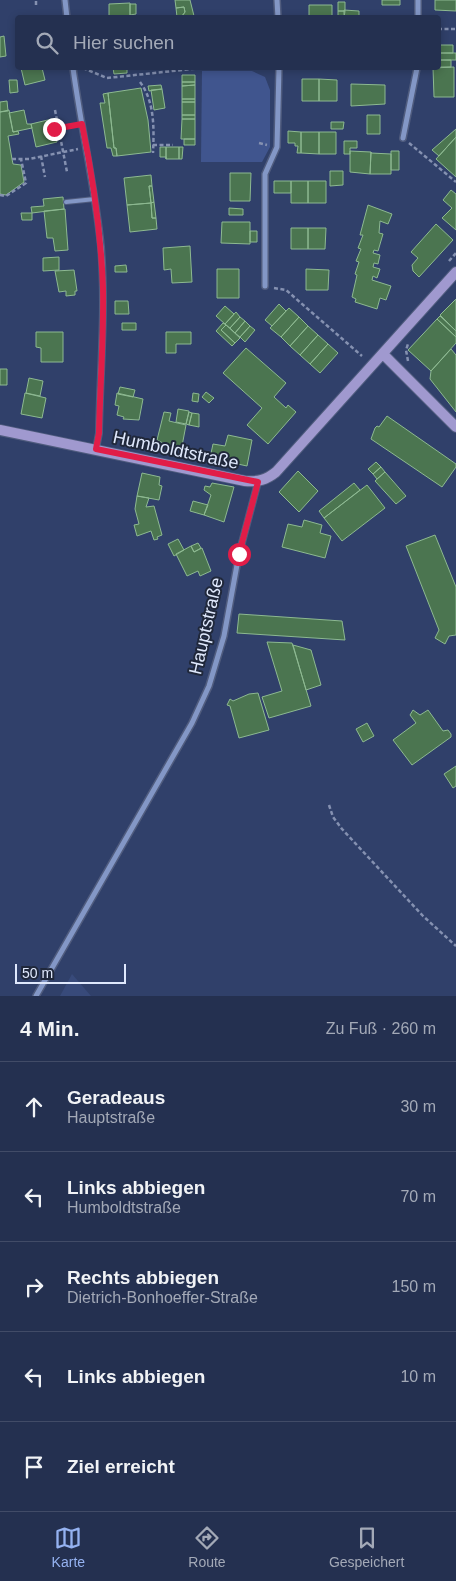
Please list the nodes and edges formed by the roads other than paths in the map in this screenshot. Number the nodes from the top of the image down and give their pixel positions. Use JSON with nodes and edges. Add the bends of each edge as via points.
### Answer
{"nodes":[{"id":1,"x":65,"y":0,"type":"edge"},
{"id":2,"x":277,"y":0,"type":"edge"},
{"id":3,"x":418,"y":0,"type":"edge"},
{"id":4,"x":67,"y":15,"type":"edge"},
{"id":5,"x":278,"y":15,"type":"edge"},
{"id":6,"x":418,"y":15,"type":"edge"},
{"id":7,"x":73,"y":70,"type":"edge"},
{"id":8,"x":279,"y":70,"type":"edge"},
{"id":9,"x":417,"y":70,"type":"edge"},
{"id":10,"x":403,"y":138,"type":"road end"},
{"id":11,"x":94,"y":199,"type":"junction"},
{"id":12,"x":66,"y":202,"type":"dead end"},
{"id":13,"x":456,"y":272,"type":"edge"},
{"id":14,"x":265,"y":286,"type":"road end"},
{"id":15,"x":382,"y":354,"type":"junction"},
{"id":16,"x":456,"y":427,"type":"edge"},
{"id":17,"x":0,"y":430,"type":"edge"},
{"id":18,"x":96,"y":449,"type":"junction"},
{"id":19,"x":258,"y":482,"type":"junction"},
{"id":20,"x":36,"y":996,"type":"edge"}],
"edges":[{"from":1,"to":4,"type":"street"},
{"from":2,"to":5,"type":"street"},
{"from":3,"to":6,"type":"street"},
{"from":7,"to":11,"type":"street"},
{"from":8,"to":14,"type":"street","via":[[277,147],[266,174]]},
{"from":9,"to":10,"type":"street"},
{"from":11,"to":12,"type":"lane"},
{"from":11,"to":18,"type":"street","via":[[103,289]]},
{"from":13,"to":15,"type":"street"},
{"from":15,"to":16,"type":"street"},
{"from":15,"to":19,"type":"street","via":[[276,472]]},
{"from":17,"to":18,"type":"street","name":"Humboldtstraße"},
{"from":18,"to":19,"type":"street","name":"Humboldtstraße"},
{"from":19,"to":20,"type":"street","name":"Hauptstraße","via":[[239,554],[224,636],[209,686],[192,723]]}]}
